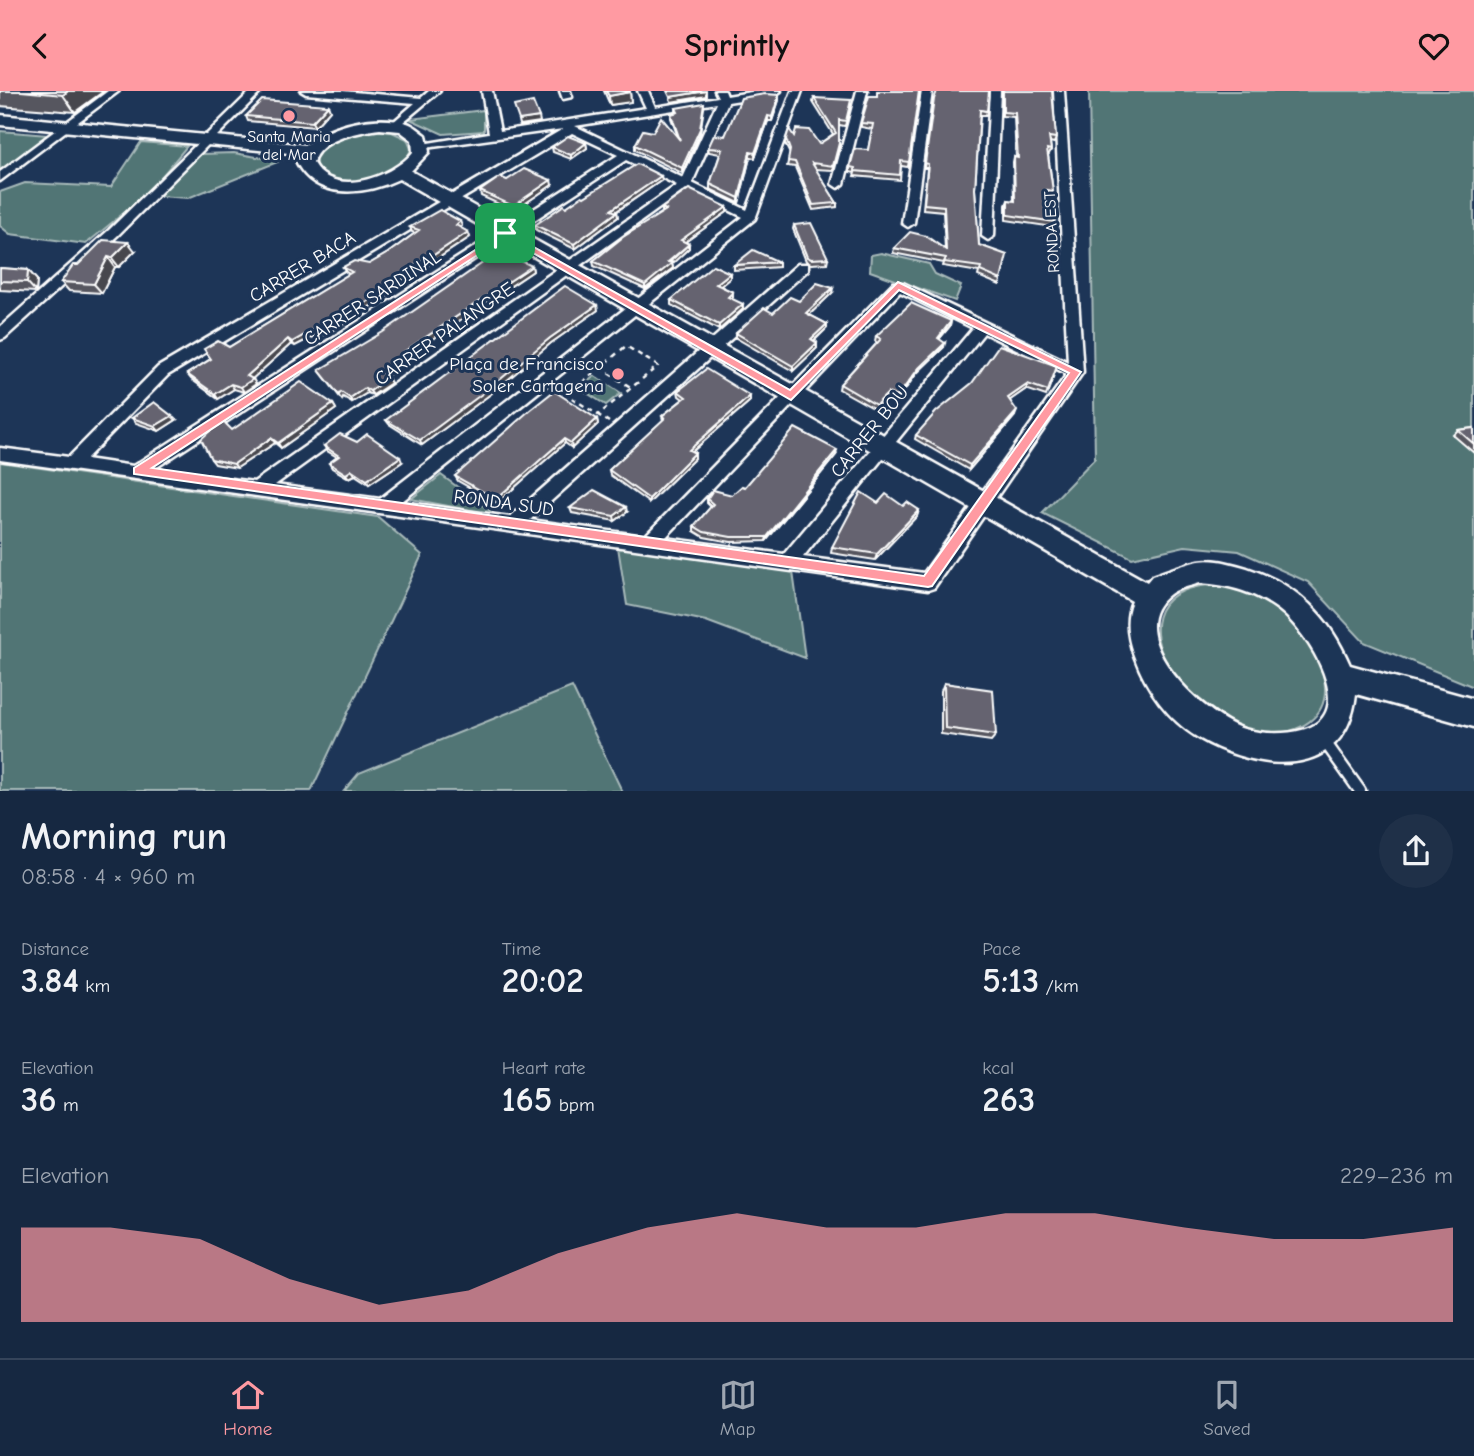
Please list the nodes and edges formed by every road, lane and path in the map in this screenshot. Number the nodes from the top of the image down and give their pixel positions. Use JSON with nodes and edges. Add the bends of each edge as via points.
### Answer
{"nodes":[{"id":1,"x":114,"y":91,"type":"edge"},
{"id":2,"x":257,"y":91,"type":"edge"},
{"id":3,"x":306,"y":91,"type":"edge"},
{"id":4,"x":435,"y":91,"type":"edge"},
{"id":5,"x":487,"y":91,"type":"edge"},
{"id":6,"x":643,"y":91,"type":"edge"},
{"id":7,"x":776,"y":91,"type":"edge"},
{"id":8,"x":797,"y":91,"type":"edge"},
{"id":9,"x":862,"y":91,"type":"edge"},
{"id":10,"x":928,"y":91,"type":"edge"},
{"id":11,"x":995,"y":91,"type":"edge"},
{"id":12,"x":1059,"y":91,"type":"edge"},
{"id":13,"x":722,"y":95,"type":"edge"},
{"id":14,"x":424,"y":101,"type":"junction"},
{"id":15,"x":652,"y":111,"type":"junction"},
{"id":16,"x":0,"y":120,"type":"edge"},
{"id":17,"x":396,"y":125,"type":"junction"},
{"id":18,"x":67,"y":127,"type":"junction"},
{"id":19,"x":567,"y":127,"type":"junction"},
{"id":20,"x":495,"y":136,"type":"junction"},
{"id":21,"x":205,"y":140,"type":"junction"},
{"id":22,"x":422,"y":147,"type":"junction"},
{"id":23,"x":312,"y":150,"type":"junction"},
{"id":24,"x":626,"y":155,"type":"junction"},
{"id":25,"x":400,"y":173,"type":"junction"},
{"id":26,"x":0,"y":178,"type":"edge"},
{"id":27,"x":685,"y":184,"type":"junction"},
{"id":28,"x":838,"y":184,"type":"dead end"},
{"id":29,"x":448,"y":202,"type":"junction"},
{"id":30,"x":751,"y":216,"type":"junction"},
{"id":31,"x":908,"y":223,"type":"dead end"},
{"id":32,"x":505,"y":233,"type":"junction"},
{"id":33,"x":988,"y":236,"type":"dead end"},
{"id":34,"x":803,"y":267,"type":"dead end"},
{"id":35,"x":567,"y":269,"type":"junction"},
{"id":36,"x":635,"y":307,"type":"junction"},
{"id":37,"x":982,"y":326,"type":"junction"},
{"id":38,"x":0,"y":335,"type":"edge"},
{"id":39,"x":710,"y":349,"type":"junction"},
{"id":40,"x":600,"y":368,"type":"junction"},
{"id":41,"x":1076,"y":372,"type":"junction"},
{"id":42,"x":632,"y":388,"type":"junction"},
{"id":43,"x":791,"y":395,"type":"junction"},
{"id":44,"x":883,"y":447,"type":"junction"},
{"id":45,"x":0,"y":454,"type":"edge"},
{"id":46,"x":74,"y":462,"type":"junction"},
{"id":47,"x":138,"y":471,"type":"junction"},
{"id":48,"x":258,"y":488,"type":"junction"},
{"id":49,"x":983,"y":503,"type":"junction"},
{"id":50,"x":384,"y":506,"type":"junction"},
{"id":51,"x":514,"y":524,"type":"junction"},
{"id":52,"x":649,"y":544,"type":"junction"},
{"id":53,"x":788,"y":562,"type":"junction"},
{"id":54,"x":1149,"y":597,"type":"junction"},
{"id":55,"x":1341,"y":675,"type":"junction"},
{"id":56,"x":1474,"y":713,"type":"edge"},
{"id":57,"x":1322,"y":737,"type":"junction"},
{"id":58,"x":1360,"y":791,"type":"edge"}],
"edges":[{"from":1,"to":18,"type":"street"},
{"from":2,"to":21,"type":"street"},
{"from":3,"to":14,"type":"street"},
{"from":4,"to":14,"type":"street"},
{"from":5,"to":20,"type":"street"},
{"from":6,"to":15,"type":"street"},
{"from":7,"to":13,"type":"street"},
{"from":8,"to":30,"type":"street"},
{"from":9,"to":28,"type":"street"},
{"from":10,"to":31,"type":"street"},
{"from":11,"to":33,"type":"street"},
{"from":12,"to":41,"type":"street","name":"RONDA EST"},
{"from":13,"to":15,"type":"street"},
{"from":13,"to":27,"type":"street"},
{"from":14,"to":17,"type":"street"},
{"from":15,"to":19,"type":"street"},
{"from":16,"to":18,"type":"street"},
{"from":17,"to":22,"type":"street","via":[[416,134]]},
{"from":17,"to":23,"type":"street","via":[[345,130]]},
{"from":18,"to":21,"type":"street"},
{"from":18,"to":26,"type":"street"},
{"from":19,"to":20,"type":"street"},
{"from":19,"to":24,"type":"street"},
{"from":19,"to":29,"type":"street","name":"CARRER BACA"},
{"from":20,"to":22,"type":"street"},
{"from":21,"to":23,"type":"street"},
{"from":21,"to":38,"type":"street","via":[[113,233]]},
{"from":22,"to":25,"type":"street","via":[[416,160]]},
{"from":23,"to":25,"type":"street","via":[[307,168],[331,184],[366,184]]},
{"from":24,"to":27,"type":"street"},
{"from":24,"to":32,"type":"street","name":"CARRER SARDINAL"},
{"from":25,"to":29,"type":"street"},
{"from":27,"to":30,"type":"street"},
{"from":27,"to":35,"type":"street","name":"CARRER PALANGRE"},
{"from":29,"to":32,"type":"street"},
{"from":29,"to":46,"type":"street","name":"CARRER BACA","via":[[163,371]]},
{"from":30,"to":36,"type":"street"},
{"from":32,"to":35,"type":"street"},
{"from":32,"to":47,"type":"street","name":"CARRER SARDINAL"},
{"from":34,"to":39,"type":"street"},
{"from":35,"to":36,"type":"street"},
{"from":35,"to":48,"type":"street","name":"CARRER PALANGRE"},
{"from":36,"to":39,"type":"street"},
{"from":36,"to":50,"type":"street"},
{"from":37,"to":41,"type":"street"},
{"from":37,"to":43,"type":"street","via":[[898,286]]},
{"from":37,"to":44,"type":"street","name":"CARRER BOU"},
{"from":39,"to":43,"type":"street"},
{"from":39,"to":51,"type":"street"},
{"from":40,"to":42,"type":"path"},
{"from":40,"to":42,"type":"path","via":[[626,347],[658,366]]},
{"from":40,"to":42,"type":"path","via":[[567,395],[598,415]]},
{"from":41,"to":49,"type":"street"},
{"from":43,"to":44,"type":"street"},
{"from":43,"to":52,"type":"street"},
{"from":44,"to":49,"type":"street"},
{"from":44,"to":53,"type":"street","name":"CARRER BOU"},
{"from":45,"to":46,"type":"street","name":"RONDA SUD"},
{"from":46,"to":47,"type":"street","name":"RONDA SUD"},
{"from":47,"to":48,"type":"street","name":"RONDA SUD"},
{"from":48,"to":50,"type":"street","name":"RONDA SUD"},
{"from":49,"to":53,"type":"street","name":"RONDA SUD","via":[[928,582]]},
{"from":49,"to":54,"type":"street"},
{"from":50,"to":51,"type":"street","name":"RONDA SUD"},
{"from":51,"to":52,"type":"street","name":"RONDA SUD"},
{"from":52,"to":53,"type":"street","name":"RONDA SUD"},
{"from":54,"to":55,"type":"street","via":[[1165,582],[1187,573],[1228,574],[1258,584],[1311,622],[1330,648]]},
{"from":54,"to":57,"type":"street","via":[[1141,620],[1148,661],[1166,691],[1193,717],[1226,737],[1262,748],[1295,748]]},
{"from":55,"to":56,"type":"street"},
{"from":55,"to":57,"type":"street","via":[[1342,704]]},
{"from":57,"to":58,"type":"lane"}]}
